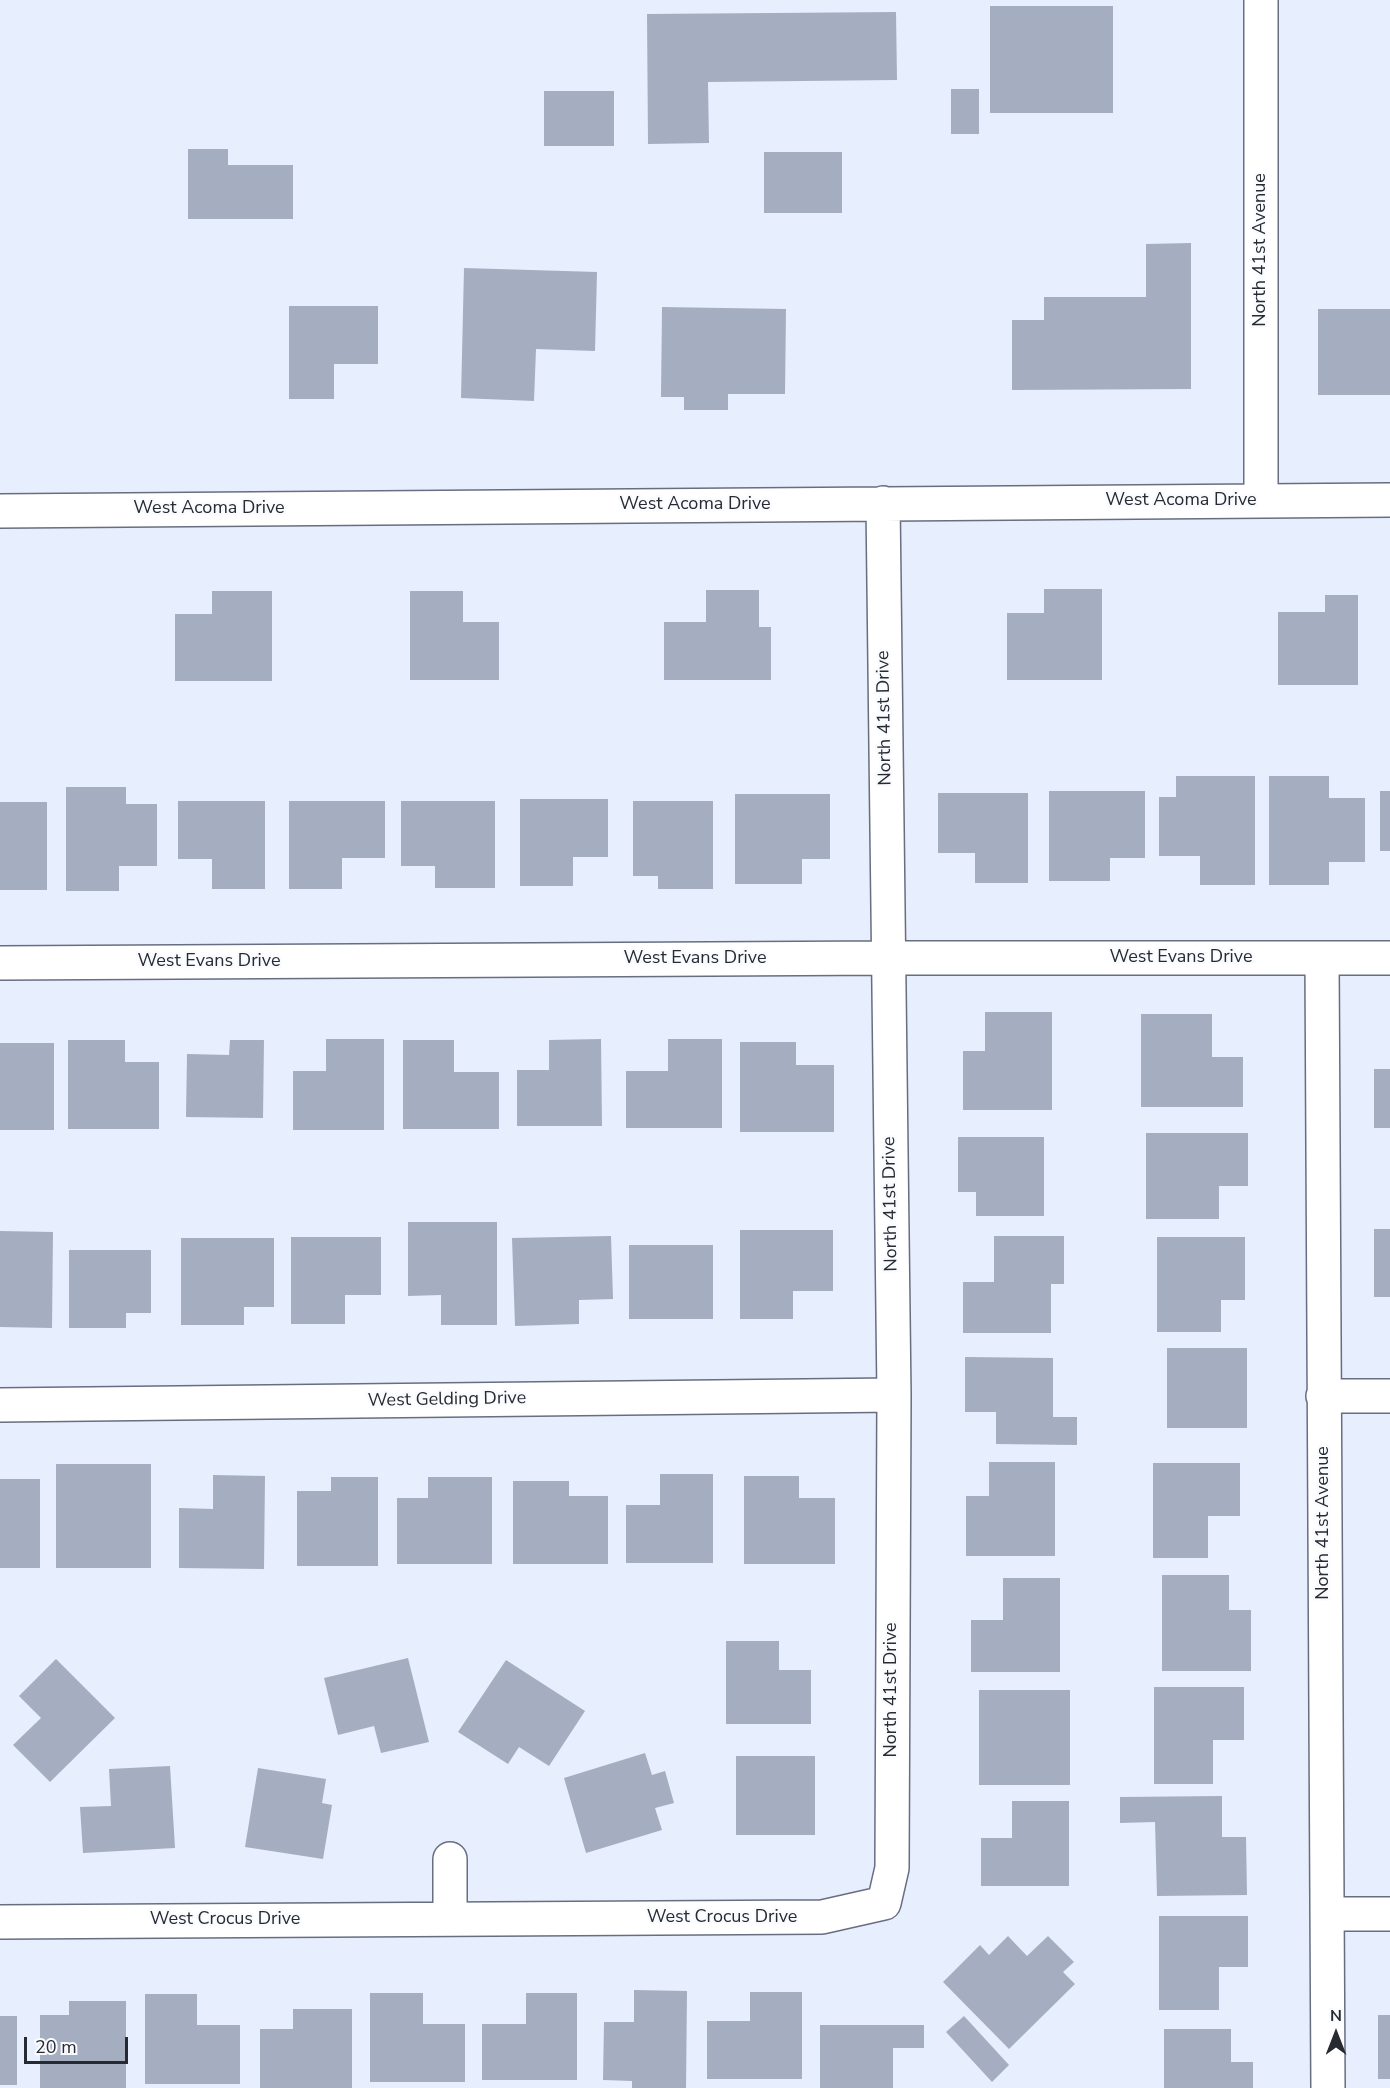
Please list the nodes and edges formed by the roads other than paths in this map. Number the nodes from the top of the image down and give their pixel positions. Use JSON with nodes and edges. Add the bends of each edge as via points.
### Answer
{"nodes":[{"id":1,"x":1261,"y":0,"type":"edge"},
{"id":2,"x":1390,"y":500,"type":"edge"},
{"id":3,"x":1261,"y":501,"type":"junction"},
{"id":4,"x":883,"y":503,"type":"junction"},
{"id":5,"x":0,"y":511,"type":"edge"},
{"id":6,"x":888,"y":958,"type":"junction"},
{"id":7,"x":1322,"y":958,"type":"junction"},
{"id":8,"x":1390,"y":958,"type":"edge"},
{"id":9,"x":0,"y":963,"type":"edge"},
{"id":10,"x":894,"y":1395,"type":"junction"},
{"id":11,"x":1323,"y":1396,"type":"junction"},
{"id":12,"x":1390,"y":1396,"type":"edge"},
{"id":13,"x":0,"y":1405,"type":"edge"},
{"id":14,"x":450,"y":1859,"type":"dead end"},
{"id":15,"x":884,"y":1903,"type":"joint"},
{"id":16,"x":1327,"y":1914,"type":"junction"},
{"id":17,"x":1390,"y":1914,"type":"edge"},
{"id":18,"x":450,"y":1919,"type":"junction"},
{"id":19,"x":0,"y":1922,"type":"edge"},
{"id":20,"x":1328,"y":2088,"type":"edge"}],
"edges":[{"from":1,"to":3,"type":"street","name":"North 41st Avenue"},
{"from":2,"to":3,"type":"street","name":"West Acoma Drive"},
{"from":3,"to":4,"type":"street","name":"West Acoma Drive"},
{"from":4,"to":5,"type":"street","name":"West Acoma Drive"},
{"from":4,"to":6,"type":"street","name":"North 41st Drive"},
{"from":6,"to":7,"type":"street","name":"West Evans Drive"},
{"from":6,"to":9,"type":"street","name":"West Evans Drive"},
{"from":6,"to":10,"type":"street","name":"North 41st Drive"},
{"from":7,"to":8,"type":"street","name":"West Evans Drive"},
{"from":7,"to":11,"type":"street","name":"North 41st Avenue"},
{"from":10,"to":13,"type":"street","name":"West Gelding Drive"},
{"from":10,"to":15,"type":"street","name":"North 41st Drive","via":[[892,1868]]},
{"from":11,"to":12,"type":"street"},
{"from":11,"to":16,"type":"street","name":"North 41st Avenue"},
{"from":14,"to":18,"type":"street"},
{"from":15,"to":18,"type":"street","name":"West Crocus Drive","via":[[822,1917]]},
{"from":16,"to":17,"type":"street"},
{"from":16,"to":20,"type":"street","name":"North 41st Avenue"},
{"from":18,"to":19,"type":"street","name":"West Crocus Drive"}]}
